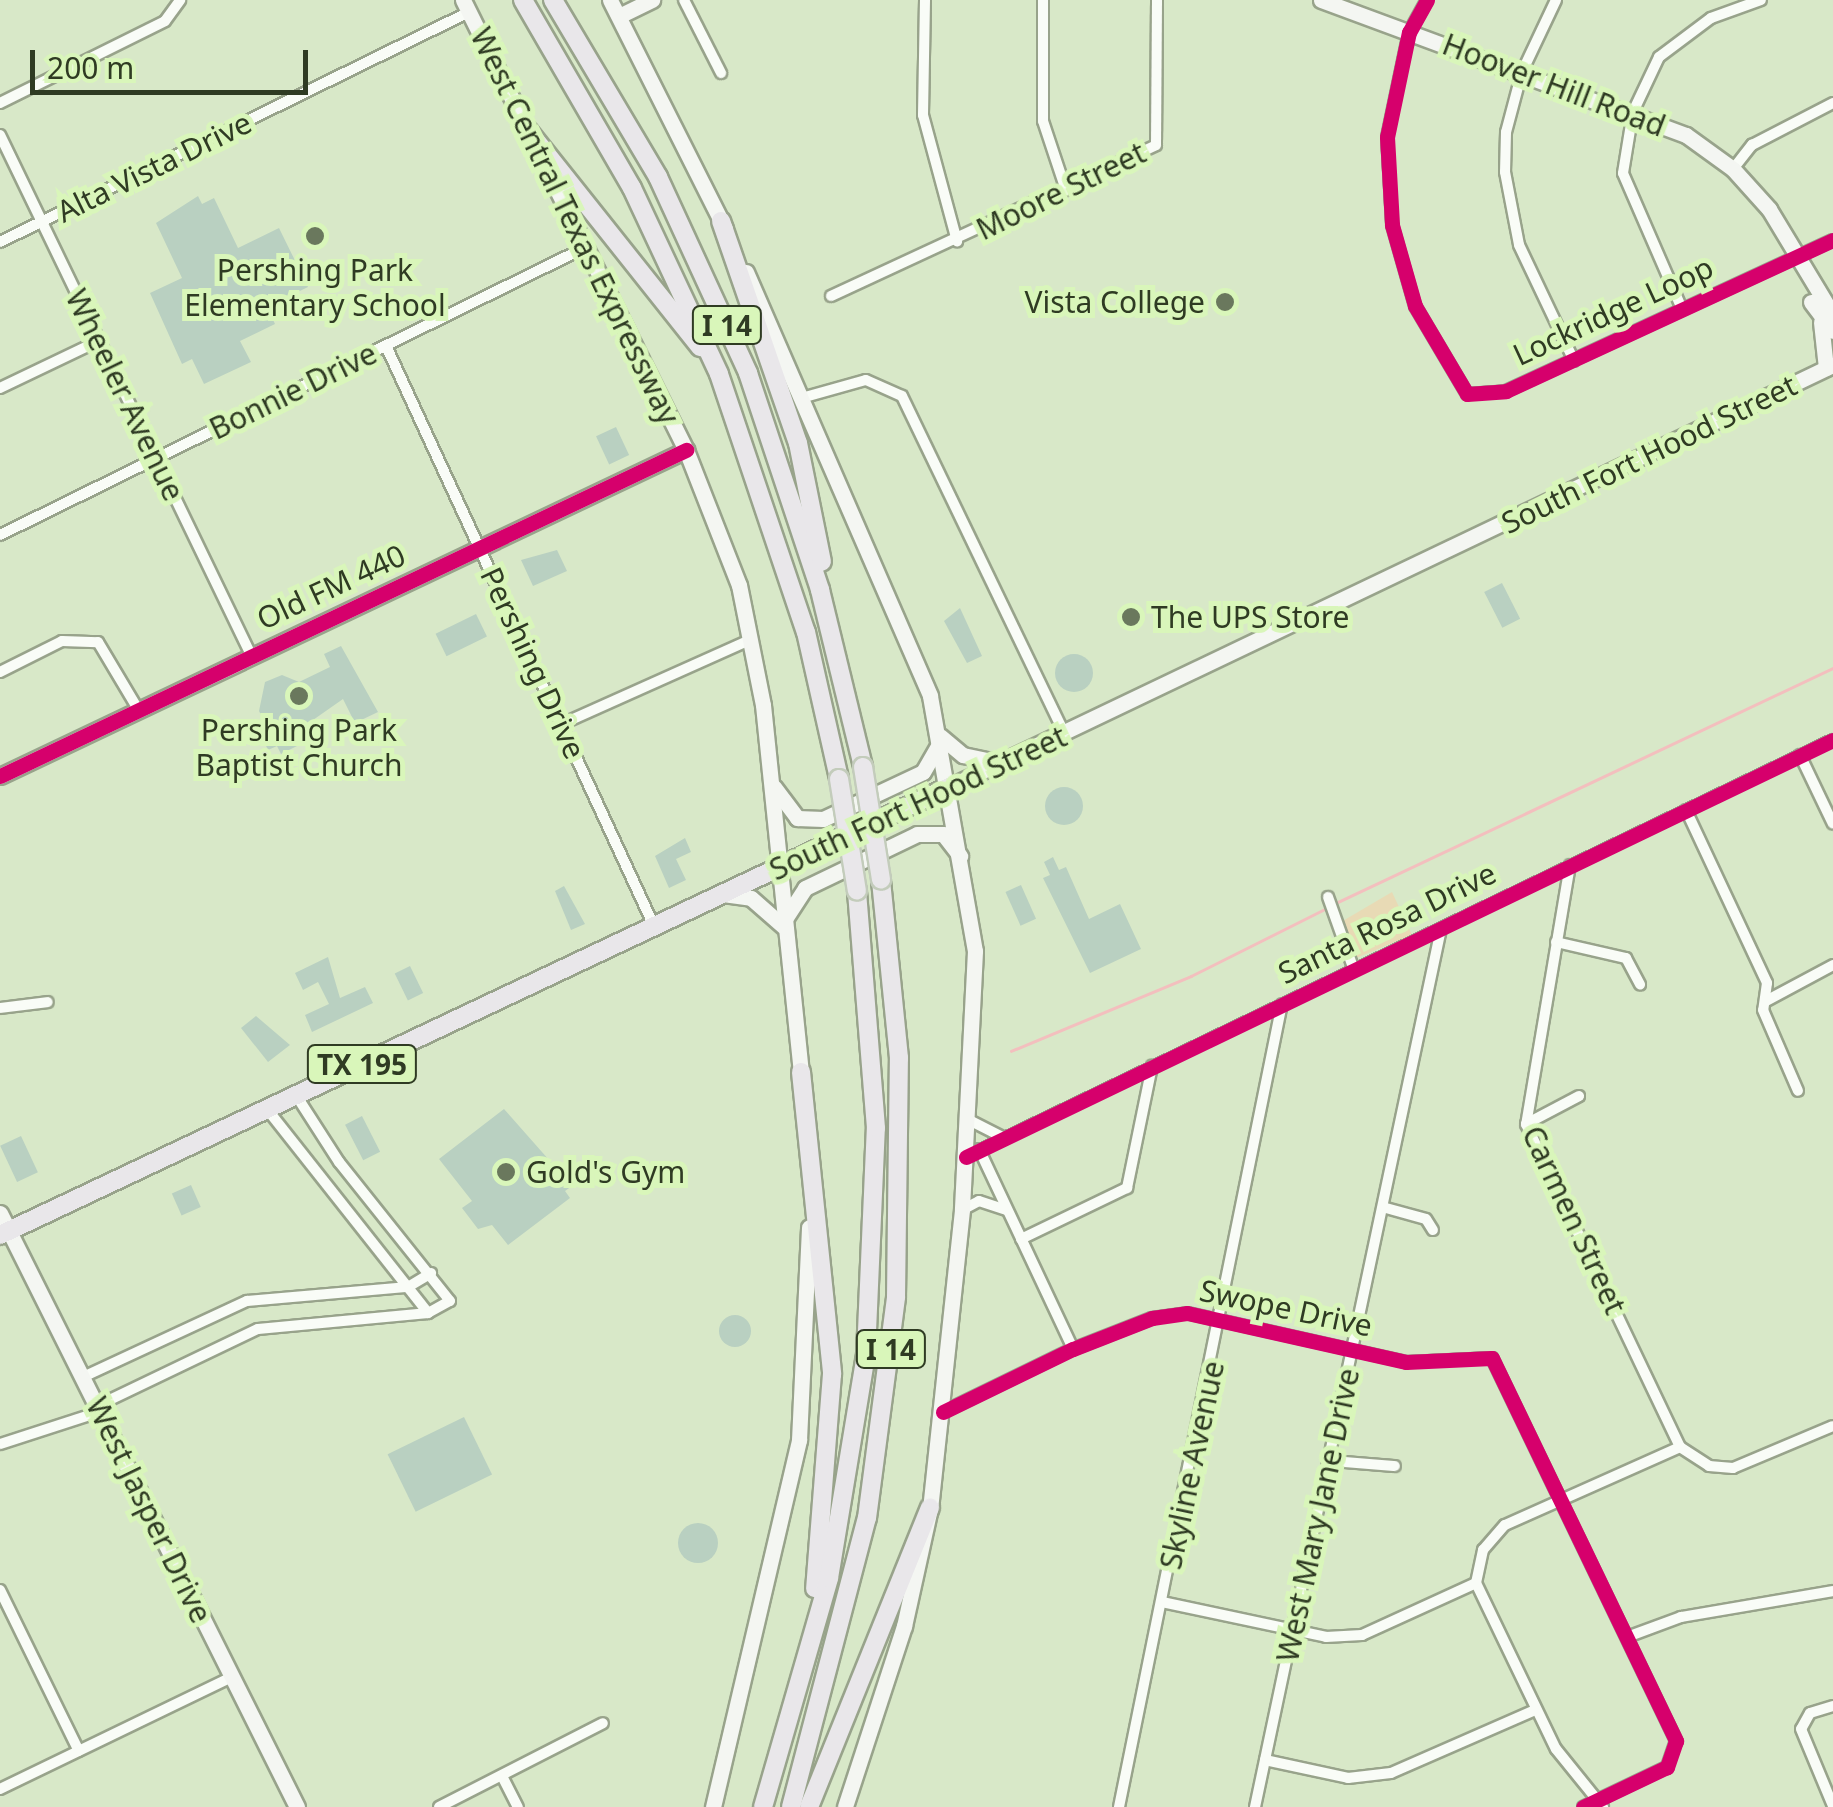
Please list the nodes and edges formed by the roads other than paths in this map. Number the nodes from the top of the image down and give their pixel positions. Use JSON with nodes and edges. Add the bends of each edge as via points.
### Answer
{"nodes":[{"id":1,"x":180,"y":0,"type":"edge"},
{"id":2,"x":523,"y":0,"type":"edge"},
{"id":3,"x":553,"y":0,"type":"edge"},
{"id":4,"x":610,"y":0,"type":"edge"},
{"id":5,"x":652,"y":0,"type":"edge"},
{"id":6,"x":684,"y":0,"type":"edge"},
{"id":7,"x":926,"y":0,"type":"edge"},
{"id":8,"x":1043,"y":0,"type":"edge"},
{"id":9,"x":1157,"y":0,"type":"edge"},
{"id":10,"x":1321,"y":0,"type":"edge"},
{"id":11,"x":1427,"y":0,"type":"edge"},
{"id":12,"x":1556,"y":0,"type":"edge"},
{"id":13,"x":1762,"y":0,"type":"edge"},
{"id":14,"x":466,"y":6,"type":"edge"},
{"id":15,"x":619,"y":16,"type":"junction"},
{"id":16,"x":1410,"y":32,"type":"junction"},
{"id":17,"x":1522,"y":72,"type":"junction"},
{"id":18,"x":722,"y":73,"type":"dead end"},
{"id":19,"x":0,"y":103,"type":"edge"},
{"id":20,"x":1833,"y":103,"type":"edge"},
{"id":21,"x":1634,"y":112,"type":"junction"},
{"id":22,"x":526,"y":128,"type":"junction"},
{"id":23,"x":0,"y":135,"type":"edge"},
{"id":24,"x":1733,"y":169,"type":"junction"},
{"id":25,"x":1066,"y":190,"type":"junction"},
{"id":26,"x":721,"y":220,"type":"junction"},
{"id":27,"x":42,"y":221,"type":"junction"},
{"id":28,"x":1833,"y":240,"type":"edge"},
{"id":29,"x":0,"y":242,"type":"edge"},
{"id":30,"x":957,"y":242,"type":"junction"},
{"id":31,"x":586,"y":247,"type":"junction"},
{"id":32,"x":1797,"y":256,"type":"junction"},
{"id":33,"x":832,"y":296,"type":"dead end"},
{"id":34,"x":1682,"y":309,"type":"junction"},
{"id":35,"x":1829,"y":323,"type":"edge"},
{"id":36,"x":98,"y":341,"type":"junction"},
{"id":37,"x":386,"y":346,"type":"junction"},
{"id":38,"x":1574,"y":361,"type":"junction"},
{"id":39,"x":1829,"y":367,"type":"edge"},
{"id":40,"x":720,"y":374,"type":"junction"},
{"id":41,"x":0,"y":388,"type":"edge"},
{"id":42,"x":805,"y":397,"type":"junction"},
{"id":43,"x":686,"y":450,"type":"junction"},
{"id":44,"x":156,"y":458,"type":"junction"},
{"id":45,"x":0,"y":535,"type":"edge"},
{"id":46,"x":479,"y":547,"type":"junction"},
{"id":47,"x":752,"y":639,"type":"junction"},
{"id":48,"x":251,"y":655,"type":"junction"},
{"id":49,"x":0,"y":672,"type":"edge"},
{"id":50,"x":844,"y":675,"type":"junction"},
{"id":51,"x":138,"y":709,"type":"junction"},
{"id":52,"x":562,"y":724,"type":"junction"},
{"id":53,"x":1064,"y":734,"type":"junction"},
{"id":54,"x":940,"y":736,"type":"junction"},
{"id":55,"x":1833,"y":740,"type":"edge"},
{"id":56,"x":1800,"y":755,"type":"junction"},
{"id":57,"x":1001,"y":763,"type":"junction"},
{"id":58,"x":0,"y":776,"type":"edge"},
{"id":59,"x":772,"y":783,"type":"junction"},
{"id":60,"x":951,"y":786,"type":"junction"},
{"id":61,"x":1686,"y":810,"type":"junction"},
{"id":62,"x":1833,"y":824,"type":"edge"},
{"id":63,"x":1570,"y":865,"type":"junction"},
{"id":64,"x":778,"y":868,"type":"junction"},
{"id":65,"x":966,"y":868,"type":"junction"},
{"id":66,"x":723,"y":894,"type":"junction"},
{"id":67,"x":1328,"y":896,"type":"dead end"},
{"id":68,"x":654,"y":926,"type":"junction"},
{"id":69,"x":783,"y":926,"type":"junction"},
{"id":70,"x":1441,"y":929,"type":"junction"},
{"id":71,"x":1556,"y":942,"type":"junction"},
{"id":72,"x":1833,"y":965,"type":"edge"},
{"id":73,"x":1354,"y":970,"type":"junction"},
{"id":74,"x":1640,"y":984,"type":"dead end"},
{"id":75,"x":1766,"y":1001,"type":"junction"},
{"id":76,"x":48,"y":1002,"type":"dead end"},
{"id":77,"x":1282,"y":1004,"type":"junction"},
{"id":78,"x":0,"y":1008,"type":"edge"},
{"id":79,"x":1152,"y":1066,"type":"junction"},
{"id":80,"x":801,"y":1072,"type":"junction"},
{"id":81,"x":1798,"y":1090,"type":"dead end"},
{"id":82,"x":296,"y":1095,"type":"junction"},
{"id":83,"x":1579,"y":1096,"type":"dead end"},
{"id":84,"x":266,"y":1110,"type":"junction"},
{"id":85,"x":968,"y":1120,"type":"junction"},
{"id":86,"x":1526,"y":1124,"type":"junction"},
{"id":87,"x":1003,"y":1138,"type":"junction"},
{"id":88,"x":972,"y":1153,"type":"junction"},
{"id":89,"x":1386,"y":1208,"type":"junction"},
{"id":90,"x":962,"y":1210,"type":"junction"},
{"id":91,"x":1008,"y":1212,"type":"junction"},
{"id":92,"x":3,"y":1226,"type":"edge"},
{"id":93,"x":1433,"y":1230,"type":"dead end"},
{"id":94,"x":1021,"y":1239,"type":"junction"},
{"id":95,"x":431,"y":1272,"type":"junction"},
{"id":96,"x":408,"y":1287,"type":"junction"},
{"id":97,"x":428,"y":1314,"type":"junction"},
{"id":98,"x":1224,"y":1317,"type":"junction"},
{"id":99,"x":1073,"y":1349,"type":"junction"},
{"id":100,"x":1354,"y":1351,"type":"junction"},
{"id":101,"x":83,"y":1377,"type":"junction"},
{"id":102,"x":98,"y":1409,"type":"junction"},
{"id":103,"x":942,"y":1412,"type":"junction"},
{"id":104,"x":1833,"y":1426,"type":"edge"},
{"id":105,"x":0,"y":1444,"type":"edge"},
{"id":106,"x":1680,"y":1447,"type":"junction"},
{"id":107,"x":1331,"y":1461,"type":"junction"},
{"id":108,"x":1395,"y":1466,"type":"dead end"},
{"id":109,"x":1564,"y":1498,"type":"junction"},
{"id":110,"x":930,"y":1508,"type":"junction"},
{"id":111,"x":1476,"y":1582,"type":"junction"},
{"id":112,"x":0,"y":1590,"type":"edge"},
{"id":113,"x":1833,"y":1592,"type":"edge"},
{"id":114,"x":1162,"y":1602,"type":"junction"},
{"id":115,"x":816,"y":1630,"type":"junction"},
{"id":116,"x":1293,"y":1631,"type":"junction"},
{"id":117,"x":1627,"y":1637,"type":"junction"},
{"id":118,"x":232,"y":1677,"type":"junction"},
{"id":119,"x":1833,"y":1706,"type":"edge"},
{"id":120,"x":1535,"y":1710,"type":"junction"},
{"id":121,"x":602,"y":1723,"type":"dead end"},
{"id":122,"x":80,"y":1751,"type":"junction"},
{"id":123,"x":1265,"y":1760,"type":"junction"},
{"id":124,"x":502,"y":1776,"type":"junction"},
{"id":125,"x":0,"y":1789,"type":"edge"},
{"id":126,"x":1601,"y":1803,"type":"edge"},
{"id":127,"x":1833,"y":1806,"type":"edge"},
{"id":128,"x":297,"y":1807,"type":"edge"},
{"id":129,"x":439,"y":1807,"type":"edge"},
{"id":130,"x":518,"y":1807,"type":"edge"},
{"id":131,"x":713,"y":1807,"type":"edge"},
{"id":132,"x":763,"y":1807,"type":"edge"},
{"id":133,"x":791,"y":1807,"type":"edge"},
{"id":134,"x":809,"y":1807,"type":"edge"},
{"id":135,"x":845,"y":1807,"type":"edge"},
{"id":136,"x":1118,"y":1807,"type":"edge"},
{"id":137,"x":1255,"y":1807,"type":"edge"},
{"id":138,"x":1584,"y":1807,"type":"edge"}],
"edges":[{"from":1,"to":19,"type":"street","via":[[166,21]]},
{"from":2,"to":40,"type":"highway","number":"I 14","via":[[632,188]]},
{"from":3,"to":50,"type":"highway","number":"I 14","via":[[630,123],[706,276],[777,453]]},
{"from":4,"to":15,"type":"main road"},
{"from":5,"to":15,"type":"main road"},
{"from":6,"to":18,"type":"street"},
{"from":7,"to":30,"type":"street","via":[[923,115]]},
{"from":8,"to":25,"type":"street","via":[[1043,121]]},
{"from":9,"to":25,"type":"street","name":"Moore Street","via":[[1156,145]]},
{"from":10,"to":16,"type":"main road","name":"Hoover Hill Road"},
{"from":11,"to":16,"type":"street","name":"Lockridge Loop"},
{"from":12,"to":17,"type":"street"},
{"from":13,"to":21,"type":"street","via":[[1711,18],[1659,56]]},
{"from":14,"to":22,"type":"main road","name":"West Central Texas Expressway"},
{"from":14,"to":27,"type":"street","name":"Alta Vista Drive"},
{"from":15,"to":26,"type":"main road"},
{"from":16,"to":17,"type":"main road","name":"Hoover Hill Road"},
{"from":16,"to":38,"type":"street","name":"Lockridge Loop","via":[[1387,137],[1388,176],[1415,306],[1467,394],[1506,391]]},
{"from":17,"to":21,"type":"main road","name":"Hoover Hill Road"},
{"from":17,"to":38,"type":"street","via":[[1506,132],[1519,245]]},
{"from":20,"to":24,"type":"street","via":[[1752,145]]},
{"from":21,"to":24,"type":"main road","name":"Hoover Hill Road"},
{"from":21,"to":34,"type":"street","via":[[1623,173]]},
{"from":22,"to":31,"type":"main road","name":"West Central Texas Expressway"},
{"from":22,"to":40,"type":"highway"},
{"from":23,"to":27,"type":"street","name":"Wheeler Avenue"},
{"from":24,"to":32,"type":"main road","name":"Hoover Hill Road"},
{"from":25,"to":30,"type":"street","name":"Moore Street"},
{"from":26,"to":42,"type":"main road"},
{"from":26,"to":50,"type":"highway","via":[[798,442]]},
{"from":27,"to":29,"type":"street","name":"Alta Vista Drive"},
{"from":27,"to":36,"type":"street","name":"Wheeler Avenue"},
{"from":28,"to":32,"type":"street","name":"Lockridge Loop"},
{"from":30,"to":33,"type":"street","name":"Moore Street"},
{"from":31,"to":37,"type":"street","name":"Bonnie Drive"},
{"from":31,"to":43,"type":"main road","name":"West Central Texas Expressway"},
{"from":32,"to":34,"type":"street","name":"Lockridge Loop"},
{"from":32,"to":35,"type":"main road","name":"Hoover Hill Road"},
{"from":34,"to":38,"type":"street","name":"Lockridge Loop"},
{"from":35,"to":39,"type":"main road"},
{"from":36,"to":41,"type":"street"},
{"from":36,"to":44,"type":"street","name":"Wheeler Avenue"},
{"from":37,"to":44,"type":"street","name":"Bonnie Drive"},
{"from":37,"to":46,"type":"street","name":"Pershing Drive"},
{"from":39,"to":53,"type":"main road","name":"South Fort Hood Street","number":"TX 195"},
{"from":40,"to":115,"type":"highway","number":"I 14","bridge":true,"via":[[806,632],[839,778],[874,1050],[872,1292],[858,1417]]},
{"from":42,"to":53,"type":"street","via":[[866,380],[902,396]]},
{"from":42,"to":54,"type":"main road","via":[[912,647]]},
{"from":43,"to":46,"type":"main road","name":"Old FM 440"},
{"from":43,"to":47,"type":"main road","name":"West Central Texas Expressway","via":[[728,551]]},
{"from":44,"to":45,"type":"street","name":"Bonnie Drive"},
{"from":44,"to":48,"type":"street","name":"Wheeler Avenue"},
{"from":46,"to":48,"type":"main road","name":"Old FM 440"},
{"from":46,"to":52,"type":"street","name":"Pershing Drive"},
{"from":47,"to":52,"type":"street"},
{"from":47,"to":59,"type":"main road","name":"West Central Texas Expressway"},
{"from":48,"to":51,"type":"main road","name":"Old FM 440"},
{"from":49,"to":51,"type":"street","via":[[62,641],[98,642]]},
{"from":50,"to":133,"type":"highway","number":"I 14","bridge":true,"via":[[881,880],[899,1058],[894,1315],[852,1588]]},
{"from":51,"to":58,"type":"main road","name":"Old FM 440"},
{"from":52,"to":68,"type":"street","name":"Pershing Drive"},
{"from":53,"to":57,"type":"main road","name":"South Fort Hood Street","number":"TX 195"},
{"from":54,"to":57,"type":"main road","via":[[964,756]]},
{"from":54,"to":59,"type":"main road","via":[[923,772],[823,819],[798,818]]},
{"from":54,"to":60,"type":"main road"},
{"from":55,"to":56,"type":"street","name":"Santa Rosa Drive"},
{"from":56,"to":61,"type":"street","name":"Santa Rosa Drive"},
{"from":56,"to":62,"type":"street"},
{"from":57,"to":60,"type":"main road","name":"South Fort Hood Street","number":"TX 195"},
{"from":59,"to":64,"type":"main road","name":"West Central Texas Expressway"},
{"from":60,"to":64,"type":"highway","name":"South Fort Hood Street","number":"TX 195"},
{"from":60,"to":65,"type":"main road"},
{"from":61,"to":63,"type":"street","name":"Santa Rosa Drive"},
{"from":61,"to":75,"type":"street","via":[[1767,982]]},
{"from":63,"to":70,"type":"street","name":"Santa Rosa Drive"},
{"from":63,"to":71,"type":"street","name":"Carmen Street"},
{"from":64,"to":66,"type":"highway","name":"South Fort Hood Street","number":"TX 195"},
{"from":64,"to":69,"type":"main road","name":"West Central Texas Expressway"},
{"from":65,"to":69,"type":"main road","via":[[943,834],[917,834],[806,888]]},
{"from":65,"to":85,"type":"main road","via":[[975,951]]},
{"from":66,"to":68,"type":"highway","name":"South Fort Hood Street","number":"TX 195"},
{"from":66,"to":69,"type":"main road","via":[[751,898]]},
{"from":67,"to":73,"type":"street"},
{"from":68,"to":82,"type":"highway","name":"South Fort Hood Street","number":"TX 195"},
{"from":69,"to":80,"type":"main road","name":"West Central Texas Expressway"},
{"from":70,"to":73,"type":"street","name":"Santa Rosa Drive"},
{"from":70,"to":89,"type":"street","name":"West Mary Jane Drive"},
{"from":71,"to":74,"type":"street","via":[[1626,958]]},
{"from":71,"to":86,"type":"street","name":"Carmen Street"},
{"from":72,"to":75,"type":"street"},
{"from":73,"to":77,"type":"street","name":"Santa Rosa Drive"},
{"from":75,"to":81,"type":"street"},
{"from":76,"to":78,"type":"street"},
{"from":77,"to":79,"type":"street","name":"Santa Rosa Drive"},
{"from":77,"to":98,"type":"street","name":"Skyline Avenue"},
{"from":79,"to":87,"type":"street","name":"Santa Rosa Drive"},
{"from":79,"to":94,"type":"street","via":[[1127,1188]]},
{"from":80,"to":115,"type":"highway","via":[[832,1354]]},
{"from":80,"to":131,"type":"main road","name":"West Central Texas Expressway","via":[[810,1258],[799,1440]]},
{"from":82,"to":84,"type":"highway","name":"South Fort Hood Street","number":"TX 195"},
{"from":82,"to":95,"type":"street","via":[[339,1162]]},
{"from":83,"to":86,"type":"street"},
{"from":84,"to":92,"type":"highway","name":"South Fort Hood Street","number":"TX 195"},
{"from":84,"to":96,"type":"street"},
{"from":85,"to":87,"type":"street"},
{"from":85,"to":88,"type":"main road"},
{"from":86,"to":106,"type":"street","name":"Carmen Street"},
{"from":87,"to":88,"type":"street","name":"Santa Rosa Drive"},
{"from":88,"to":90,"type":"main road"},
{"from":88,"to":91,"type":"street"},
{"from":89,"to":93,"type":"street","via":[[1426,1218]]},
{"from":89,"to":100,"type":"street","name":"West Mary Jane Drive"},
{"from":90,"to":91,"type":"street","via":[[979,1201]]},
{"from":90,"to":103,"type":"main road"},
{"from":91,"to":94,"type":"street"},
{"from":92,"to":101,"type":"main road","name":"West Jasper Drive"},
{"from":94,"to":99,"type":"street"},
{"from":95,"to":96,"type":"street"},
{"from":95,"to":97,"type":"street","via":[[450,1300]]},
{"from":96,"to":97,"type":"street"},
{"from":96,"to":101,"type":"street","via":[[247,1301]]},
{"from":97,"to":102,"type":"street","via":[[258,1329]]},
{"from":98,"to":99,"type":"street","name":"Swope Drive","via":[[1152,1318]]},
{"from":98,"to":100,"type":"street","name":"Swope Drive"},
{"from":98,"to":114,"type":"street","name":"Skyline Avenue"},
{"from":99,"to":103,"type":"street","name":"Swope Drive"},
{"from":100,"to":107,"type":"street","name":"West Mary Jane Drive"},
{"from":100,"to":109,"type":"street","name":"Swope Drive","via":[[1406,1362],[1492,1358]]},
{"from":101,"to":102,"type":"main road","name":"West Jasper Drive"},
{"from":102,"to":105,"type":"street"},
{"from":102,"to":118,"type":"main road","name":"West Jasper Drive"},
{"from":103,"to":110,"type":"main road"},
{"from":104,"to":106,"type":"street","via":[[1733,1468],[1709,1466]]},
{"from":106,"to":109,"type":"street"},
{"from":107,"to":108,"type":"street"},
{"from":107,"to":116,"type":"street","name":"West Mary Jane Drive"},
{"from":109,"to":111,"type":"street","via":[[1491,1538]]},
{"from":109,"to":117,"type":"street"},
{"from":110,"to":134,"type":"highway"},
{"from":110,"to":135,"type":"main road","via":[[904,1626]]},
{"from":111,"to":116,"type":"street","via":[[1362,1634]]},
{"from":111,"to":120,"type":"street"},
{"from":112,"to":122,"type":"street"},
{"from":113,"to":117,"type":"street","via":[[1681,1617]]},
{"from":114,"to":116,"type":"street"},
{"from":114,"to":136,"type":"street","name":"Skyline Avenue"},
{"from":115,"to":132,"type":"highway","number":"I 14"},
{"from":116,"to":123,"type":"street","name":"West Mary Jane Drive"},
{"from":117,"to":126,"type":"street","via":[[1676,1755]]},
{"from":118,"to":122,"type":"street"},
{"from":118,"to":128,"type":"main road","name":"West Jasper Drive"},
{"from":119,"to":127,"type":"street","via":[[1810,1713],[1801,1729]]},
{"from":120,"to":123,"type":"street","via":[[1391,1772],[1348,1778]]},
{"from":120,"to":126,"type":"street"},
{"from":121,"to":124,"type":"street"},
{"from":122,"to":125,"type":"street"},
{"from":123,"to":137,"type":"street","name":"West Mary Jane Drive"},
{"from":124,"to":129,"type":"street"},
{"from":124,"to":130,"type":"street"},
{"from":126,"to":138,"type":"street"}]}
